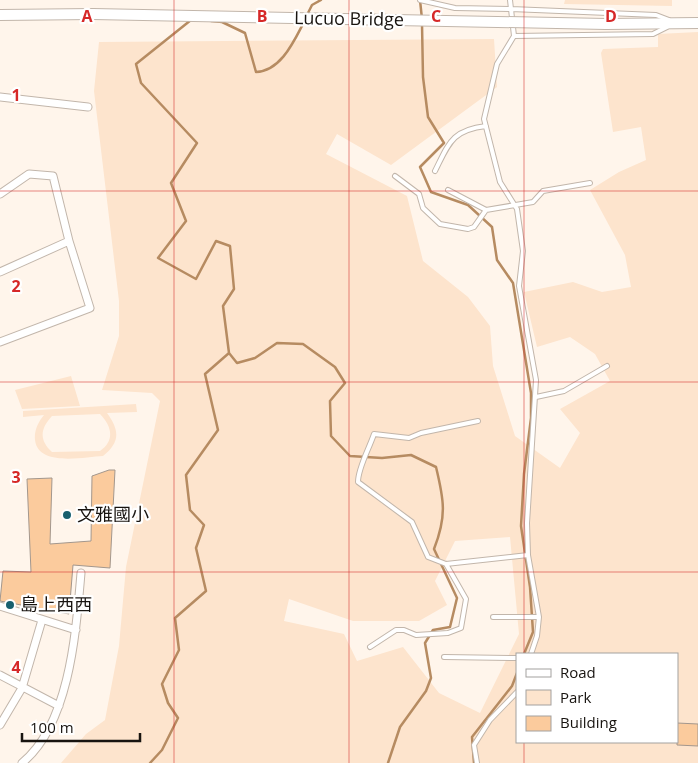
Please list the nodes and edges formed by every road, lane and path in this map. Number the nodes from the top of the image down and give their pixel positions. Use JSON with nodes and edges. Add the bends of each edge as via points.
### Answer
{"nodes":[{"id":1,"x":422,"y":0,"type":"edge"},
{"id":2,"x":510,"y":0,"type":"edge"},
{"id":3,"x":511,"y":8,"type":"junction"},
{"id":4,"x":0,"y":15,"type":"edge"},
{"id":5,"x":676,"y":23,"type":"junction"},
{"id":6,"x":698,"y":23,"type":"edge"},
{"id":7,"x":514,"y":36,"type":"junction"},
{"id":8,"x":0,"y":97,"type":"edge"},
{"id":9,"x":88,"y":107,"type":"dead end"},
{"id":10,"x":486,"y":126,"type":"junction"},
{"id":11,"x":435,"y":171,"type":"dead end"},
{"id":12,"x":395,"y":176,"type":"dead end"},
{"id":13,"x":590,"y":183,"type":"dead end"},
{"id":14,"x":448,"y":190,"type":"dead end"},
{"id":15,"x":0,"y":194,"type":"edge"},
{"id":16,"x":514,"y":204,"type":"junction"},
{"id":17,"x":485,"y":212,"type":"junction"},
{"id":18,"x":69,"y":241,"type":"junction"},
{"id":19,"x":0,"y":272,"type":"edge"},
{"id":20,"x":0,"y":342,"type":"edge"},
{"id":21,"x":607,"y":366,"type":"dead end"},
{"id":22,"x":536,"y":397,"type":"junction"},
{"id":23,"x":478,"y":422,"type":"dead end"},
{"id":24,"x":527,"y":555,"type":"junction"},
{"id":25,"x":444,"y":563,"type":"junction"},
{"id":26,"x":81,"y":573,"type":"dead end"},
{"id":27,"x":0,"y":606,"type":"edge"},
{"id":28,"x":493,"y":617,"type":"dead end"},
{"id":29,"x":537,"y":617,"type":"junction"},
{"id":30,"x":42,"y":620,"type":"junction"},
{"id":31,"x":76,"y":630,"type":"junction"},
{"id":32,"x":370,"y":647,"type":"dead end"},
{"id":33,"x":531,"y":653,"type":"edge"},
{"id":34,"x":444,"y":657,"type":"dead end"},
{"id":35,"x":516,"y":658,"type":"edge"},
{"id":36,"x":0,"y":675,"type":"edge"},
{"id":37,"x":22,"y":688,"type":"junction"},
{"id":38,"x":516,"y":693,"type":"edge"},
{"id":39,"x":59,"y":706,"type":"junction"},
{"id":40,"x":0,"y":724,"type":"edge"},
{"id":41,"x":22,"y":763,"type":"edge"},
{"id":42,"x":477,"y":763,"type":"edge"}],
"edges":[{"from":1,"to":3,"type":"lane","via":[[455,8]]},
{"from":2,"to":3,"type":"lane"},
{"from":3,"to":5,"type":"lane","via":[[656,15]]},
{"from":3,"to":7,"type":"lane"},
{"from":4,"to":5,"type":"street","name":"Lucuo Bridge","bridge":true},
{"from":5,"to":6,"type":"street","name":"Lucuo Bridge"},
{"from":5,"to":7,"type":"lane","via":[[653,34]]},
{"from":7,"to":10,"type":"lane","via":[[497,64],[484,119]]},
{"from":8,"to":9,"type":"street"},
{"from":10,"to":11,"type":"lane","via":[[468,128],[450,140]]},
{"from":10,"to":16,"type":"lane","via":[[500,182]]},
{"from":12,"to":17,"type":"lane","via":[[418,194],[423,208],[440,224],[468,229],[474,227]]},
{"from":13,"to":16,"type":"lane","via":[[543,191],[533,202]]},
{"from":14,"to":17,"type":"lane"},
{"from":15,"to":18,"type":"street","via":[[29,174],[53,176]]},
{"from":16,"to":17,"type":"lane"},
{"from":16,"to":22,"type":"lane","via":[[523,251],[519,286],[536,380]]},
{"from":18,"to":19,"type":"street"},
{"from":18,"to":20,"type":"street","via":[[90,308]]},
{"from":21,"to":22,"type":"lane","via":[[564,391]]},
{"from":22,"to":24,"type":"lane"},
{"from":23,"to":25,"type":"lane","via":[[409,438],[374,434],[358,471],[358,482],[412,522],[428,556]]},
{"from":24,"to":25,"type":"lane"},
{"from":24,"to":29,"type":"lane"},
{"from":25,"to":32,"type":"lane","via":[[466,599],[461,628],[448,634],[416,636],[396,630]]},
{"from":26,"to":31,"type":"street"},
{"from":27,"to":30,"type":"street"},
{"from":28,"to":29,"type":"lane"},
{"from":29,"to":33,"type":"lane","via":[[538,636]]},
{"from":30,"to":31,"type":"street"},
{"from":30,"to":37,"type":"street"},
{"from":31,"to":39,"type":"street"},
{"from":34,"to":35,"type":"lane"},
{"from":36,"to":37,"type":"street"},
{"from":37,"to":39,"type":"street"},
{"from":37,"to":40,"type":"street"},
{"from":38,"to":42,"type":"lane","via":[[490,720],[474,746]]},
{"from":39,"to":41,"type":"street","via":[[36,752]]}]}
